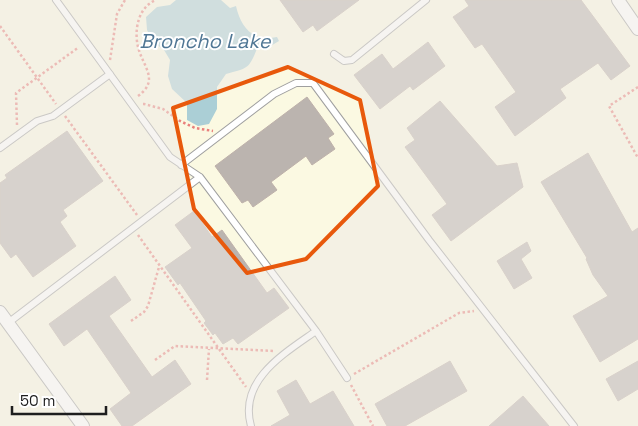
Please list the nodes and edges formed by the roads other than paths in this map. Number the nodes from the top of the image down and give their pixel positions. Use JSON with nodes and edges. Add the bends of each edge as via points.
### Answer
{"nodes":[{"id":1,"x":56,"y":0,"type":"edge"},
{"id":2,"x":426,"y":0,"type":"edge"},
{"id":3,"x":618,"y":0,"type":"edge"},
{"id":4,"x":638,"y":29,"type":"edge"},
{"id":5,"x":334,"y":54,"type":"dead end"},
{"id":6,"x":110,"y":74,"type":"junction"},
{"id":7,"x":0,"y":148,"type":"edge"},
{"id":8,"x":182,"y":165,"type":"junction"},
{"id":9,"x":200,"y":177,"type":"junction"},
{"id":10,"x":0,"y":312,"type":"edge"},
{"id":11,"x":8,"y":323,"type":"junction"},
{"id":12,"x":316,"y":332,"type":"junction"},
{"id":13,"x":347,"y":378,"type":"road end"},
{"id":14,"x":83,"y":426,"type":"edge"},
{"id":15,"x":251,"y":426,"type":"edge"},
{"id":16,"x":574,"y":426,"type":"edge"}],
"edges":[{"from":1,"to":6,"type":"lane"},
{"from":2,"to":5,"type":"lane","via":[[352,60],[344,61]]},
{"from":3,"to":4,"type":"street"},
{"from":6,"to":7,"type":"lane","via":[[53,116],[37,121]]},
{"from":6,"to":8,"type":"lane","via":[[170,157]]},
{"from":8,"to":9,"type":"lane"},
{"from":8,"to":16,"type":"lane","via":[[274,94],[296,83],[313,83],[429,240]]},
{"from":9,"to":11,"type":"lane"},
{"from":9,"to":12,"type":"lane"},
{"from":10,"to":11,"type":"street"},
{"from":11,"to":14,"type":"street"},
{"from":12,"to":13,"type":"lane"},
{"from":12,"to":15,"type":"lane","via":[[262,374],[251,395]]}]}
